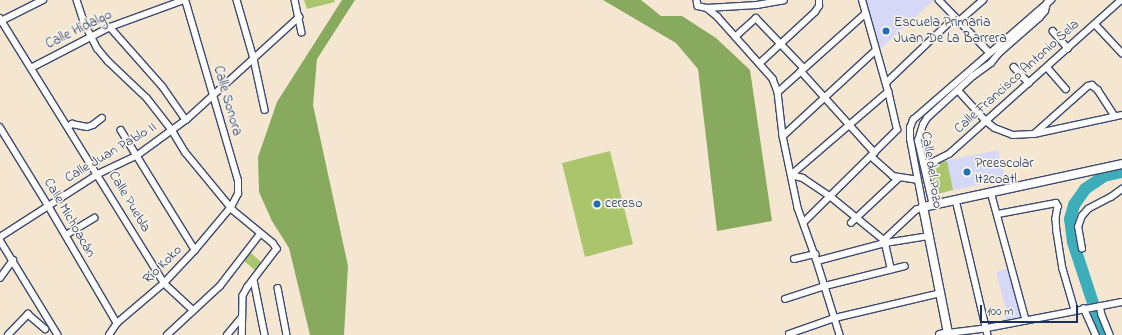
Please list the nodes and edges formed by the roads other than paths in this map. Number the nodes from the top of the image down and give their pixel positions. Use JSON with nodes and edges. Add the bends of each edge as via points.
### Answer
{"nodes":[{"id":1,"x":43,"y":0,"type":"edge"},
{"id":2,"x":77,"y":0,"type":"edge"},
{"id":3,"x":185,"y":0,"type":"edge"},
{"id":4,"x":237,"y":0,"type":"edge"},
{"id":5,"x":295,"y":0,"type":"edge"},
{"id":6,"x":697,"y":0,"type":"edge"},
{"id":7,"x":784,"y":0,"type":"edge"},
{"id":8,"x":819,"y":0,"type":"edge"},
{"id":9,"x":862,"y":0,"type":"edge"},
{"id":10,"x":939,"y":0,"type":"edge"},
{"id":11,"x":983,"y":0,"type":"edge"},
{"id":12,"x":1121,"y":0,"type":"edge"},
{"id":13,"x":1049,"y":2,"type":"edge"},
{"id":14,"x":707,"y":8,"type":"junction"},
{"id":15,"x":865,"y":14,"type":"junction"},
{"id":16,"x":298,"y":17,"type":"junction"},
{"id":17,"x":1,"y":19,"type":"edge"},
{"id":18,"x":957,"y":19,"type":"junction"},
{"id":19,"x":1096,"y":24,"type":"junction"},
{"id":20,"x":110,"y":27,"type":"junction"},
{"id":21,"x":1052,"y":31,"type":"dead end"},
{"id":22,"x":302,"y":32,"type":"dead end"},
{"id":23,"x":91,"y":37,"type":"junction"},
{"id":24,"x":735,"y":37,"type":"junction"},
{"id":25,"x":780,"y":43,"type":"junction"},
{"id":26,"x":1068,"y":48,"type":"junction"},
{"id":27,"x":875,"y":51,"type":"junction"},
{"id":28,"x":989,"y":52,"type":"junction"},
{"id":29,"x":1122,"y":53,"type":"edge"},
{"id":30,"x":254,"y":59,"type":"junction"},
{"id":31,"x":760,"y":63,"type":"junction"},
{"id":32,"x":1014,"y":67,"type":"dead end"},
{"id":33,"x":1047,"y":67,"type":"junction"},
{"id":34,"x":31,"y":68,"type":"junction"},
{"id":35,"x":802,"y":70,"type":"junction"},
{"id":36,"x":886,"y":83,"type":"junction"},
{"id":37,"x":1029,"y":83,"type":"junction"},
{"id":38,"x":1066,"y":89,"type":"dead end"},
{"id":39,"x":958,"y":90,"type":"junction"},
{"id":40,"x":778,"y":92,"type":"junction"},
{"id":41,"x":888,"y":92,"type":"junction"},
{"id":42,"x":212,"y":95,"type":"junction"},
{"id":43,"x":825,"y":98,"type":"junction"},
{"id":44,"x":265,"y":110,"type":"dead end"},
{"id":45,"x":1122,"y":115,"type":"edge"},
{"id":46,"x":1115,"y":116,"type":"junction"},
{"id":47,"x":102,"y":118,"type":"dead end"},
{"id":48,"x":186,"y":120,"type":"junction"},
{"id":49,"x":986,"y":122,"type":"junction"},
{"id":50,"x":850,"y":125,"type":"junction"},
{"id":51,"x":0,"y":127,"type":"edge"},
{"id":52,"x":68,"y":127,"type":"junction"},
{"id":53,"x":121,"y":130,"type":"dead end"},
{"id":54,"x":172,"y":130,"type":"junction"},
{"id":55,"x":1034,"y":134,"type":"junction"},
{"id":56,"x":783,"y":136,"type":"junction"},
{"id":57,"x":138,"y":154,"type":"junction"},
{"id":58,"x":873,"y":154,"type":"junction"},
{"id":59,"x":923,"y":163,"type":"junction"},
{"id":60,"x":1122,"y":164,"type":"edge"},
{"id":61,"x":98,"y":174,"type":"junction"},
{"id":62,"x":791,"y":175,"type":"junction"},
{"id":63,"x":899,"y":178,"type":"junction"},
{"id":64,"x":918,"y":180,"type":"junction"},
{"id":65,"x":1122,"y":188,"type":"edge"},
{"id":66,"x":991,"y":192,"type":"junction"},
{"id":67,"x":830,"y":196,"type":"junction"},
{"id":68,"x":956,"y":200,"type":"junction"},
{"id":69,"x":48,"y":205,"type":"junction"},
{"id":70,"x":933,"y":206,"type":"junction"},
{"id":71,"x":230,"y":207,"type":"junction"},
{"id":72,"x":923,"y":207,"type":"junction"},
{"id":73,"x":998,"y":214,"type":"junction"},
{"id":74,"x":94,"y":218,"type":"dead end"},
{"id":75,"x":857,"y":218,"type":"junction"},
{"id":76,"x":804,"y":222,"type":"junction"},
{"id":77,"x":851,"y":223,"type":"dead end"},
{"id":78,"x":260,"y":234,"type":"junction"},
{"id":79,"x":66,"y":235,"type":"junction"},
{"id":80,"x":929,"y":236,"type":"junction"},
{"id":81,"x":0,"y":239,"type":"edge"},
{"id":82,"x":885,"y":242,"type":"junction"},
{"id":83,"x":1082,"y":249,"type":"dead end"},
{"id":84,"x":195,"y":250,"type":"junction"},
{"id":85,"x":815,"y":254,"type":"junction"},
{"id":86,"x":794,"y":259,"type":"dead end"},
{"id":87,"x":13,"y":260,"type":"junction"},
{"id":88,"x":817,"y":261,"type":"junction"},
{"id":89,"x":905,"y":266,"type":"dead end"},
{"id":90,"x":891,"y":270,"type":"junction"},
{"id":91,"x":0,"y":278,"type":"edge"},
{"id":92,"x":254,"y":280,"type":"junction"},
{"id":93,"x":164,"y":283,"type":"junction"},
{"id":94,"x":825,"y":286,"type":"junction"},
{"id":95,"x":278,"y":288,"type":"dead end"},
{"id":96,"x":940,"y":293,"type":"junction"},
{"id":97,"x":785,"y":299,"type":"dead end"},
{"id":98,"x":1122,"y":302,"type":"edge"},
{"id":99,"x":1100,"y":306,"type":"junction"},
{"id":100,"x":1086,"y":308,"type":"junction"},
{"id":101,"x":193,"y":310,"type":"junction"},
{"id":102,"x":1075,"y":310,"type":"junction"},
{"id":103,"x":242,"y":316,"type":"junction"},
{"id":104,"x":834,"y":318,"type":"junction"},
{"id":105,"x":1026,"y":320,"type":"junction"},
{"id":106,"x":49,"y":321,"type":"junction"},
{"id":107,"x":116,"y":323,"type":"junction"},
{"id":108,"x":987,"y":328,"type":"junction"},
{"id":109,"x":44,"y":332,"type":"edge"},
{"id":110,"x":789,"y":334,"type":"dead end"},
{"id":111,"x":944,"y":334,"type":"edge"},
{"id":112,"x":8,"y":335,"type":"edge"},
{"id":113,"x":58,"y":335,"type":"edge"},
{"id":114,"x":109,"y":335,"type":"edge"},
{"id":115,"x":167,"y":335,"type":"edge"},
{"id":116,"x":227,"y":335,"type":"edge"},
{"id":117,"x":242,"y":335,"type":"edge"},
{"id":118,"x":264,"y":335,"type":"edge"},
{"id":119,"x":287,"y":335,"type":"edge"},
{"id":120,"x":840,"y":335,"type":"edge"},
{"id":121,"x":988,"y":335,"type":"edge"},
{"id":122,"x":1096,"y":335,"type":"edge"},
{"id":123,"x":1110,"y":335,"type":"edge"}],
"edges":[{"from":1,"to":17,"type":"street"},
{"from":2,"to":23,"type":"street"},
{"from":3,"to":20,"type":"street","name":"Calle Hidalgo"},
{"from":3,"to":42,"type":"street","name":"Calle Sonora"},
{"from":4,"to":30,"type":"street"},
{"from":5,"to":16,"type":"street"},
{"from":6,"to":14,"type":"street","via":[[698,6]]},
{"from":7,"to":14,"type":"street","via":[[757,5]]},
{"from":8,"to":25,"type":"street","via":[[815,12]]},
{"from":9,"to":15,"type":"street"},
{"from":10,"to":18,"type":"street"},
{"from":11,"to":18,"type":"street"},
{"from":12,"to":19,"type":"street","name":"Calle Francisco Antonio Sela"},
{"from":13,"to":28,"type":"street","name":"Calle del Pozo"},
{"from":13,"to":39,"type":"street","via":[[1039,18]]},
{"from":14,"to":24,"type":"street"},
{"from":15,"to":27,"type":"street"},
{"from":15,"to":35,"type":"street"},
{"from":16,"to":22,"type":"street"},
{"from":16,"to":30,"type":"street","name":"Calle Juan Pablo II"},
{"from":17,"to":34,"type":"street","name":"Calle Puebla"},
{"from":18,"to":28,"type":"street"},
{"from":18,"to":36,"type":"street"},
{"from":19,"to":26,"type":"street","name":"Calle Francisco Antonio Sela"},
{"from":19,"to":29,"type":"street"},
{"from":20,"to":23,"type":"street","name":"Calle Hidalgo"},
{"from":20,"to":48,"type":"street","via":[[163,87]]},
{"from":21,"to":26,"type":"street"},
{"from":23,"to":34,"type":"street","name":"Calle Hidalgo"},
{"from":23,"to":54,"type":"street","via":[[109,62],[148,98]]},
{"from":24,"to":25,"type":"street","via":[[756,18]]},
{"from":24,"to":31,"type":"street"},
{"from":25,"to":31,"type":"street"},
{"from":25,"to":35,"type":"street"},
{"from":26,"to":33,"type":"street","name":"Calle Francisco Antonio Sela"},
{"from":27,"to":36,"type":"street"},
{"from":27,"to":43,"type":"street"},
{"from":28,"to":64,"type":"street","name":"Calle del Pozo","via":[[913,120],[910,139]]},
{"from":30,"to":42,"type":"street","name":"Calle Juan Pablo II"},
{"from":30,"to":44,"type":"street"},
{"from":31,"to":40,"type":"street","via":[[773,79]]},
{"from":32,"to":37,"type":"street"},
{"from":33,"to":37,"type":"street","name":"Calle Francisco Antonio Sela"},
{"from":33,"to":38,"type":"street"},
{"from":34,"to":52,"type":"street","name":"Calle Puebla"},
{"from":35,"to":40,"type":"street"},
{"from":35,"to":43,"type":"street"},
{"from":36,"to":41,"type":"street"},
{"from":37,"to":49,"type":"street","name":"Calle Francisco Antonio Sela"},
{"from":39,"to":49,"type":"street"},
{"from":39,"to":59,"type":"street","via":[[927,118],[920,132],[918,141]]},
{"from":40,"to":56,"type":"street"},
{"from":41,"to":50,"type":"street"},
{"from":41,"to":58,"type":"street","via":[[897,130]]},
{"from":42,"to":48,"type":"street","name":"Calle Juan Pablo II"},
{"from":42,"to":71,"type":"street","name":"Calle Sonora","via":[[239,187]]},
{"from":43,"to":50,"type":"street"},
{"from":43,"to":56,"type":"street"},
{"from":45,"to":46,"type":"street"},
{"from":46,"to":55,"type":"street"},
{"from":46,"to":55,"type":"street","via":[[1092,85]]},
{"from":47,"to":52,"type":"street","via":[[87,127],[72,124]]},
{"from":48,"to":54,"type":"street","name":"Calle Juan Pablo II"},
{"from":49,"to":55,"type":"street","via":[[1013,135]]},
{"from":49,"to":59,"type":"street","name":"Calle Francisco Antonio Sela","via":[[949,154],[933,162]]},
{"from":50,"to":58,"type":"street"},
{"from":50,"to":62,"type":"street"},
{"from":51,"to":69,"type":"street","name":"Calle Michoacán"},
{"from":52,"to":61,"type":"street","name":"Calle Puebla"},
{"from":53,"to":57,"type":"street"},
{"from":54,"to":57,"type":"street","name":"Calle Juan Pablo II"},
{"from":54,"to":71,"type":"street","via":[[186,153]]},
{"from":56,"to":62,"type":"street"},
{"from":57,"to":61,"type":"street","name":"Calle Juan Pablo II"},
{"from":57,"to":84,"type":"street"},
{"from":58,"to":63,"type":"street","via":[[889,173]]},
{"from":58,"to":67,"type":"street"},
{"from":59,"to":70,"type":"street"},
{"from":60,"to":66,"type":"main road"},
{"from":61,"to":69,"type":"street","name":"Calle Juan Pablo II"},
{"from":61,"to":93,"type":"street","name":"Calle Puebla"},
{"from":62,"to":67,"type":"street","via":[[803,178]]},
{"from":62,"to":76,"type":"street","via":[[798,208]]},
{"from":63,"to":64,"type":"street"},
{"from":63,"to":75,"type":"street"},
{"from":64,"to":72,"type":"street","name":"Calle del Pozo"},
{"from":65,"to":83,"type":"street","via":[[1088,209],[1082,216],[1078,226]]},
{"from":66,"to":68,"type":"main road"},
{"from":66,"to":73,"type":"street"},
{"from":67,"to":75,"type":"street"},
{"from":67,"to":76,"type":"street"},
{"from":68,"to":70,"type":"main road"},
{"from":68,"to":108,"type":"street"},
{"from":69,"to":79,"type":"street","name":"Calle Michoacán"},
{"from":69,"to":81,"type":"street","name":"Calle Juan Pablo II"},
{"from":70,"to":72,"type":"main road"},
{"from":71,"to":78,"type":"street"},
{"from":71,"to":84,"type":"street","name":"Río Koko"},
{"from":72,"to":80,"type":"main road","name":"Calle del Pozo"},
{"from":72,"to":82,"type":"street","via":[[916,210]]},
{"from":73,"to":102,"type":"street","via":[[1056,203],[1063,269]]},
{"from":73,"to":105,"type":"street"},
{"from":74,"to":79,"type":"street"},
{"from":75,"to":77,"type":"street"},
{"from":75,"to":82,"type":"street"},
{"from":76,"to":85,"type":"street"},
{"from":78,"to":92,"type":"street","via":[[274,243],[277,249]]},
{"from":78,"to":101,"type":"street","via":[[220,286]]},
{"from":79,"to":107,"type":"street","name":"Calle Michoacán"},
{"from":80,"to":82,"type":"street"},
{"from":80,"to":96,"type":"main road","name":"Calle del Pozo"},
{"from":81,"to":87,"type":"street"},
{"from":82,"to":88,"type":"street"},
{"from":82,"to":90,"type":"street"},
{"from":84,"to":93,"type":"street","name":"Río Koko"},
{"from":85,"to":86,"type":"street"},
{"from":85,"to":88,"type":"street"},
{"from":87,"to":91,"type":"street"},
{"from":87,"to":106,"type":"street"},
{"from":88,"to":94,"type":"street"},
{"from":89,"to":90,"type":"street"},
{"from":90,"to":94,"type":"street"},
{"from":92,"to":103,"type":"street","via":[[243,296]]},
{"from":92,"to":118,"type":"street"},
{"from":93,"to":101,"type":"street","name":"Calle Puebla"},
{"from":93,"to":107,"type":"street","name":"Río Koko"},
{"from":94,"to":97,"type":"street"},
{"from":94,"to":104,"type":"street"},
{"from":95,"to":119,"type":"street"},
{"from":96,"to":104,"type":"street"},
{"from":96,"to":111,"type":"main road","name":"Calle del Pozo"},
{"from":98,"to":99,"type":"street"},
{"from":99,"to":100,"type":"street"},
{"from":99,"to":123,"type":"street"},
{"from":100,"to":102,"type":"street"},
{"from":100,"to":122,"type":"street"},
{"from":101,"to":115,"type":"street"},
{"from":102,"to":105,"type":"street"},
{"from":103,"to":116,"type":"street"},
{"from":103,"to":117,"type":"street"},
{"from":104,"to":110,"type":"street"},
{"from":104,"to":120,"type":"street"},
{"from":105,"to":108,"type":"street"},
{"from":106,"to":109,"type":"street"},
{"from":106,"to":113,"type":"street"},
{"from":107,"to":114,"type":"street","name":"Río Koko"},
{"from":108,"to":111,"type":"street"},
{"from":108,"to":121,"type":"street"},
{"from":109,"to":112,"type":"street","via":[[28,314]]}]}
